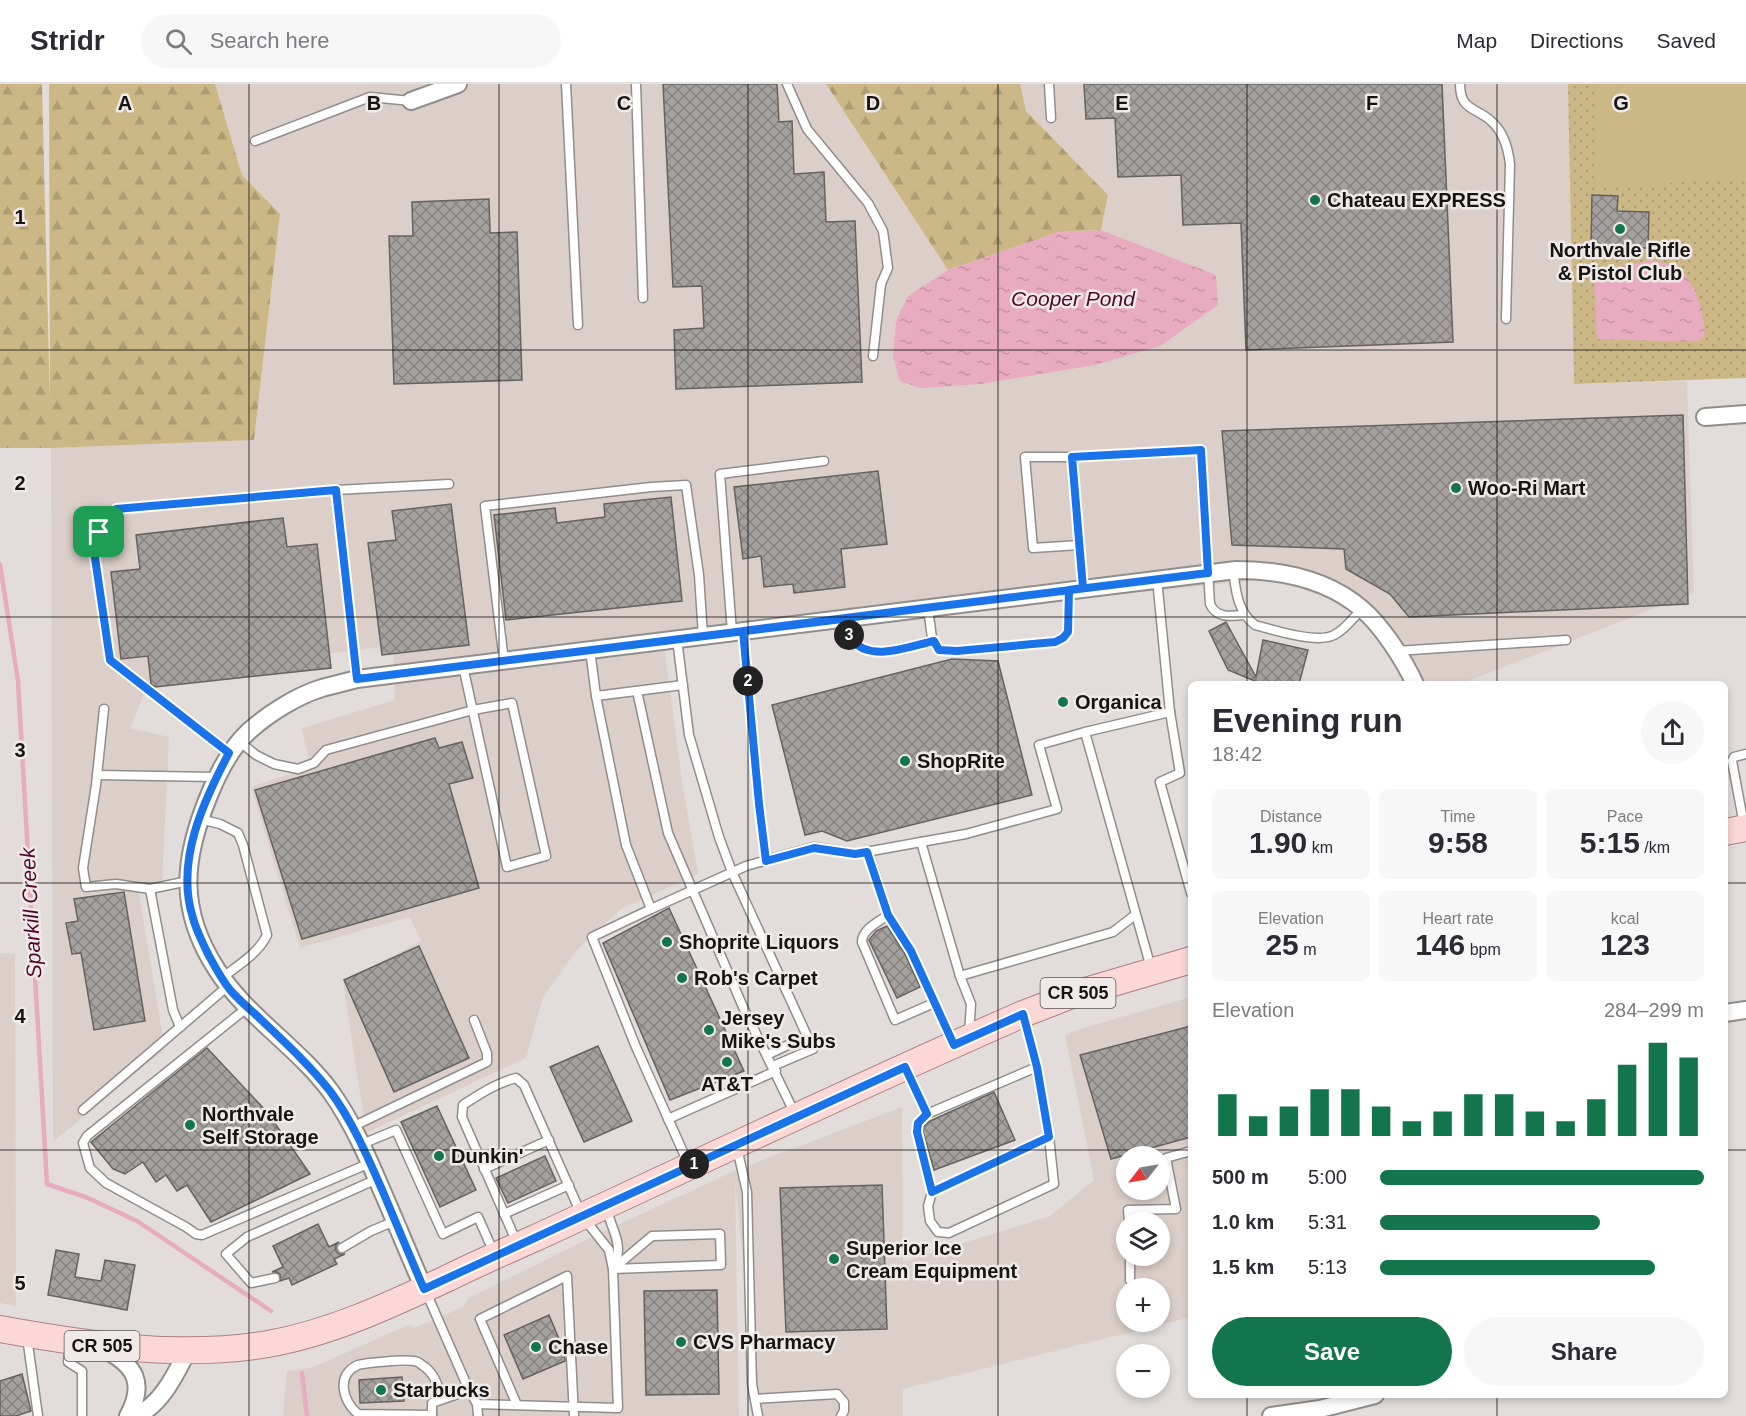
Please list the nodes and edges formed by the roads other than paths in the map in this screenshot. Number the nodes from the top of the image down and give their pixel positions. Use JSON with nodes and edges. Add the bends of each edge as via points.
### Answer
{"nodes":[{"id":1,"x":456,"y":84,"type":"edge"},
{"id":2,"x":566,"y":84,"type":"edge"},
{"id":3,"x":636,"y":84,"type":"edge"},
{"id":4,"x":787,"y":84,"type":"edge"},
{"id":5,"x":1049,"y":84,"type":"edge"},
{"id":6,"x":1460,"y":84,"type":"edge"},
{"id":7,"x":411,"y":101,"type":"joint"},
{"id":8,"x":1051,"y":118,"type":"dead end"},
{"id":9,"x":255,"y":141,"type":"dead end"},
{"id":10,"x":643,"y":298,"type":"dead end"},
{"id":11,"x":1506,"y":319,"type":"dead end"},
{"id":12,"x":578,"y":325,"type":"dead end"},
{"id":13,"x":873,"y":357,"type":"dead end"},
{"id":14,"x":1746,"y":414,"type":"edge"},
{"id":15,"x":1705,"y":417,"type":"dead end"},
{"id":16,"x":1072,"y":457,"type":"junction"},
{"id":17,"x":824,"y":461,"type":"dead end"},
{"id":18,"x":449,"y":484,"type":"dead end"},
{"id":19,"x":336,"y":490,"type":"junction"},
{"id":20,"x":1079,"y":545,"type":"junction"},
{"id":21,"x":1233,"y":570,"type":"junction"},
{"id":22,"x":1208,"y":573,"type":"junction"},
{"id":23,"x":1157,"y":579,"type":"junction"},
{"id":24,"x":1076,"y":589,"type":"junction"},
{"id":25,"x":928,"y":608,"type":"junction"},
{"id":26,"x":1362,"y":609,"type":"junction"},
{"id":27,"x":1244,"y":615,"type":"junction"},
{"id":28,"x":842,"y":619,"type":"junction"},
{"id":29,"x":737,"y":632,"type":"junction"},
{"id":30,"x":703,"y":636,"type":"junction"},
{"id":31,"x":677,"y":639,"type":"junction"},
{"id":32,"x":1566,"y":640,"type":"dead end"},
{"id":33,"x":934,"y":641,"type":"junction"},
{"id":34,"x":590,"y":650,"type":"junction"},
{"id":35,"x":1396,"y":651,"type":"junction"},
{"id":36,"x":504,"y":661,"type":"junction"},
{"id":37,"x":463,"y":666,"type":"junction"},
{"id":38,"x":357,"y":679,"type":"junction"},
{"id":39,"x":1413,"y":681,"type":"edge"},
{"id":40,"x":683,"y":685,"type":"junction"},
{"id":41,"x":637,"y":690,"type":"junction"},
{"id":42,"x":596,"y":696,"type":"junction"},
{"id":43,"x":104,"y":709,"type":"dead end"},
{"id":44,"x":473,"y":710,"type":"junction"},
{"id":45,"x":1170,"y":712,"type":"junction"},
{"id":46,"x":1085,"y":732,"type":"junction"},
{"id":47,"x":235,"y":747,"type":"junction"},
{"id":48,"x":1746,"y":754,"type":"edge"},
{"id":49,"x":97,"y":775,"type":"junction"},
{"id":50,"x":216,"y":777,"type":"junction"},
{"id":51,"x":200,"y":819,"type":"junction"},
{"id":52,"x":1738,"y":829,"type":"edge"},
{"id":53,"x":921,"y":842,"type":"junction"},
{"id":54,"x":867,"y":852,"type":"junction"},
{"id":55,"x":766,"y":861,"type":"junction"},
{"id":56,"x":732,"y":872,"type":"junction"},
{"id":57,"x":188,"y":881,"type":"junction"},
{"id":58,"x":1188,"y":882,"type":"edge"},
{"id":59,"x":150,"y":889,"type":"junction"},
{"id":60,"x":693,"y":890,"type":"junction"},
{"id":61,"x":651,"y":909,"type":"junction"},
{"id":62,"x":888,"y":915,"type":"junction"},
{"id":63,"x":1135,"y":915,"type":"junction"},
{"id":64,"x":1188,"y":961,"type":"edge"},
{"id":65,"x":1152,"y":971,"type":"junction"},
{"id":66,"x":960,"y":976,"type":"junction"},
{"id":67,"x":225,"y":982,"type":"junction"},
{"id":68,"x":934,"y":1002,"type":"junction"},
{"id":69,"x":248,"y":1007,"type":"junction"},
{"id":70,"x":1746,"y":1010,"type":"edge"},
{"id":71,"x":1728,"y":1013,"type":"edge"},
{"id":72,"x":1023,"y":1014,"type":"junction"},
{"id":73,"x":474,"y":1020,"type":"dead end"},
{"id":74,"x":180,"y":1027,"type":"junction"},
{"id":75,"x":807,"y":1036,"type":"junction"},
{"id":76,"x":961,"y":1041,"type":"junction"},
{"id":77,"x":767,"y":1055,"type":"junction"},
{"id":78,"x":905,"y":1067,"type":"junction"},
{"id":79,"x":1037,"y":1067,"type":"junction"},
{"id":80,"x":774,"y":1069,"type":"junction"},
{"id":81,"x":83,"y":1110,"type":"dead end"},
{"id":82,"x":927,"y":1114,"type":"junction"},
{"id":83,"x":796,"y":1117,"type":"junction"},
{"id":84,"x":668,"y":1119,"type":"junction"},
{"id":85,"x":352,"y":1127,"type":"junction"},
{"id":86,"x":1049,"y":1137,"type":"junction"},
{"id":87,"x":549,"y":1140,"type":"junction"},
{"id":88,"x":362,"y":1144,"type":"junction"},
{"id":89,"x":736,"y":1144,"type":"junction"},
{"id":90,"x":1188,"y":1151,"type":"edge"},
{"id":91,"x":370,"y":1163,"type":"junction"},
{"id":92,"x":690,"y":1166,"type":"junction"},
{"id":93,"x":484,"y":1169,"type":"junction"},
{"id":94,"x":377,"y":1179,"type":"junction"},
{"id":95,"x":569,"y":1185,"type":"junction"},
{"id":96,"x":932,"y":1192,"type":"junction"},
{"id":97,"x":609,"y":1204,"type":"junction"},
{"id":98,"x":1128,"y":1212,"type":"edge"},
{"id":99,"x":504,"y":1214,"type":"junction"},
{"id":100,"x":582,"y":1216,"type":"junction"},
{"id":101,"x":395,"y":1221,"type":"junction"},
{"id":102,"x":518,"y":1245,"type":"junction"},
{"id":103,"x":342,"y":1248,"type":"dead end"},
{"id":104,"x":495,"y":1256,"type":"junction"},
{"id":105,"x":613,"y":1269,"type":"junction"},
{"id":106,"x":275,"y":1278,"type":"dead end"},
{"id":107,"x":424,"y":1289,"type":"junction"},
{"id":108,"x":15,"y":1331,"type":"edge"},
{"id":109,"x":70,"y":1341,"type":"junction"},
{"id":110,"x":95,"y":1345,"type":"junction"},
{"id":111,"x":188,"y":1350,"type":"junction"},
{"id":112,"x":469,"y":1390,"type":"junction"},
{"id":113,"x":1363,"y":1398,"type":"edge"},
{"id":114,"x":755,"y":1399,"type":"junction"},
{"id":115,"x":442,"y":1400,"type":"junction"},
{"id":116,"x":477,"y":1404,"type":"junction"},
{"id":117,"x":517,"y":1406,"type":"junction"},
{"id":118,"x":528,"y":1406,"type":"junction"},
{"id":119,"x":574,"y":1411,"type":"edge"},
{"id":120,"x":619,"y":1412,"type":"edge"},
{"id":121,"x":432,"y":1415,"type":"edge"},
{"id":122,"x":38,"y":1416,"type":"edge"},
{"id":123,"x":82,"y":1416,"type":"edge"},
{"id":124,"x":128,"y":1416,"type":"edge"},
{"id":125,"x":137,"y":1416,"type":"edge"},
{"id":126,"x":478,"y":1416,"type":"edge"},
{"id":127,"x":528,"y":1416,"type":"edge"},
{"id":128,"x":758,"y":1416,"type":"edge"},
{"id":129,"x":841,"y":1416,"type":"edge"},
{"id":130,"x":1271,"y":1416,"type":"edge"}],
"edges":[{"from":1,"to":7,"type":"street"},
{"from":2,"to":12,"type":"lane"},
{"from":3,"to":10,"type":"lane"},
{"from":4,"to":13,"type":"lane","via":[[807,129],[868,203],[884,231],[888,268],[881,284]]},
{"from":5,"to":8,"type":"lane"},
{"from":6,"to":11,"type":"lane","via":[[1467,107],[1491,121],[1508,149]]},
{"from":7,"to":9,"type":"lane","via":[[370,97]]},
{"from":14,"to":15,"type":"street"},
{"from":16,"to":20,"type":"lane"},
{"from":16,"to":20,"type":"lane","via":[[1025,457],[1033,548]]},
{"from":16,"to":22,"type":"lane","via":[[1201,450]]},
{"from":17,"to":29,"type":"lane","via":[[720,474]]},
{"from":18,"to":19,"type":"lane"},
{"from":19,"to":38,"type":"lane"},
{"from":19,"to":47,"type":"lane","via":[[116,509],[99,532],[94,551],[110,660]]},
{"from":20,"to":24,"type":"lane"},
{"from":21,"to":22,"type":"street"},
{"from":21,"to":26,"type":"street","via":[[1290,575],[1338,593]]},
{"from":21,"to":27,"type":"lane"},
{"from":22,"to":23,"type":"street"},
{"from":22,"to":27,"type":"lane","via":[[1213,610],[1225,616]]},
{"from":23,"to":24,"type":"street"},
{"from":23,"to":45,"type":"lane"},
{"from":24,"to":25,"type":"street"},
{"from":24,"to":33,"type":"lane","via":[[1068,632],[1055,642],[957,651],[939,650]]},
{"from":25,"to":28,"type":"street"},
{"from":25,"to":33,"type":"lane"},
{"from":26,"to":27,"type":"lane","via":[[1342,630],[1322,639],[1254,625]]},
{"from":26,"to":35,"type":"street"},
{"from":28,"to":29,"type":"street"},
{"from":28,"to":33,"type":"lane","via":[[851,639],[867,650],[896,650]]},
{"from":29,"to":30,"type":"street"},
{"from":29,"to":55,"type":"lane"},
{"from":30,"to":31,"type":"street"},
{"from":30,"to":36,"type":"lane","via":[[686,485],[497,504],[485,506]]},
{"from":31,"to":34,"type":"street"},
{"from":31,"to":40,"type":"lane"},
{"from":32,"to":35,"type":"lane"},
{"from":34,"to":36,"type":"street"},
{"from":34,"to":42,"type":"lane"},
{"from":35,"to":39,"type":"street"},
{"from":36,"to":37,"type":"street"},
{"from":37,"to":38,"type":"street"},
{"from":37,"to":44,"type":"lane"},
{"from":38,"to":47,"type":"street","via":[[295,700],[272,714]]},
{"from":40,"to":41,"type":"lane"},
{"from":40,"to":56,"type":"lane","via":[[689,735]]},
{"from":41,"to":42,"type":"lane"},
{"from":41,"to":60,"type":"lane","via":[[668,833]]},
{"from":42,"to":61,"type":"lane","via":[[626,845]]},
{"from":43,"to":49,"type":"lane"},
{"from":44,"to":44,"type":"lane","via":[[507,867],[546,856],[512,703]]},
{"from":44,"to":47,"type":"lane","via":[[326,750],[314,763],[298,769],[274,764]]},
{"from":45,"to":46,"type":"lane"},
{"from":45,"to":58,"type":"lane","via":[[1180,773],[1160,782]]},
{"from":46,"to":53,"type":"lane","via":[[1039,745],[1057,810]]},
{"from":46,"to":63,"type":"lane"},
{"from":47,"to":50,"type":"street"},
{"from":48,"to":52,"type":"lane","via":[[1732,761]]},
{"from":49,"to":50,"type":"lane"},
{"from":49,"to":59,"type":"lane","via":[[83,868],[86,887],[116,884]]},
{"from":50,"to":51,"type":"street"},
{"from":51,"to":57,"type":"street","via":[[188,863]]},
{"from":51,"to":67,"type":"lane","via":[[238,833],[267,935]]},
{"from":53,"to":54,"type":"lane"},
{"from":53,"to":66,"type":"lane"},
{"from":54,"to":55,"type":"lane","via":[[814,848]]},
{"from":54,"to":62,"type":"lane"},
{"from":55,"to":56,"type":"lane"},
{"from":56,"to":60,"type":"lane"},
{"from":56,"to":75,"type":"lane"},
{"from":57,"to":59,"type":"lane"},
{"from":57,"to":67,"type":"street","via":[[192,918]]},
{"from":59,"to":74,"type":"lane","via":[[173,1010]]},
{"from":60,"to":61,"type":"lane"},
{"from":60,"to":77,"type":"lane"},
{"from":61,"to":84,"type":"lane","via":[[591,937]]},
{"from":62,"to":68,"type":"lane","via":[[911,951]]},
{"from":62,"to":68,"type":"lane","via":[[867,930],[862,942],[895,1020]]},
{"from":63,"to":65,"type":"lane"},
{"from":63,"to":66,"type":"lane","via":[[1113,932]]},
{"from":64,"to":65,"type":"main road","number":"CR 505"},
{"from":65,"to":72,"type":"main road","number":"CR 505"},
{"from":66,"to":76,"type":"lane","via":[[971,1004]]},
{"from":67,"to":69,"type":"street"},
{"from":67,"to":74,"type":"lane"},
{"from":68,"to":76,"type":"lane"},
{"from":69,"to":85,"type":"street","via":[[330,1091]]},
{"from":69,"to":91,"type":"lane","via":[[87,1136],[83,1143],[90,1168],[106,1183],[202,1235]]},
{"from":70,"to":71,"type":"street"},
{"from":72,"to":76,"type":"main road","number":"CR 505"},
{"from":72,"to":79,"type":"lane"},
{"from":73,"to":85,"type":"lane","via":[[488,1053],[487,1062]]},
{"from":74,"to":81,"type":"lane"},
{"from":75,"to":77,"type":"lane"},
{"from":75,"to":80,"type":"lane","via":[[813,1049]]},
{"from":76,"to":78,"type":"main road","number":"CR 505"},
{"from":77,"to":80,"type":"lane"},
{"from":78,"to":82,"type":"lane"},
{"from":78,"to":83,"type":"main road","number":"CR 505"},
{"from":79,"to":82,"type":"lane"},
{"from":79,"to":86,"type":"lane"},
{"from":80,"to":83,"type":"lane"},
{"from":80,"to":84,"type":"lane"},
{"from":82,"to":96,"type":"lane","via":[[918,1123],[917,1132]]},
{"from":83,"to":89,"type":"main road","number":"CR 505"},
{"from":84,"to":92,"type":"lane"},
{"from":85,"to":88,"type":"street"},
{"from":86,"to":96,"type":"lane"},
{"from":86,"to":96,"type":"lane","via":[[1054,1185],[949,1233],[938,1232],[930,1221],[928,1206]]},
{"from":87,"to":93,"type":"lane"},
{"from":87,"to":93,"type":"lane","via":[[524,1085],[516,1078],[504,1081],[464,1106],[462,1117]]},
{"from":87,"to":95,"type":"lane"},
{"from":88,"to":91,"type":"street"},
{"from":88,"to":104,"type":"lane","via":[[396,1130],[443,1234],[478,1217]]},
{"from":89,"to":92,"type":"main road","number":"CR 505"},
{"from":89,"to":114,"type":"lane","via":[[747,1192]]},
{"from":90,"to":98,"type":"lane","via":[[1166,1158],[1176,1209]]},
{"from":91,"to":94,"type":"street"},
{"from":92,"to":97,"type":"main road","number":"CR 505"},
{"from":93,"to":99,"type":"lane"},
{"from":94,"to":101,"type":"street"},
{"from":94,"to":106,"type":"lane","via":[[247,1237],[226,1254],[251,1283]]},
{"from":95,"to":99,"type":"lane"},
{"from":95,"to":100,"type":"lane"},
{"from":97,"to":100,"type":"main road","number":"CR 505"},
{"from":97,"to":105,"type":"lane","via":[[606,1209],[620,1255]]},
{"from":99,"to":102,"type":"lane"},
{"from":100,"to":102,"type":"main road","number":"CR 505"},
{"from":100,"to":105,"type":"lane","via":[[609,1250]]},
{"from":101,"to":103,"type":"lane"},
{"from":101,"to":107,"type":"street"},
{"from":102,"to":104,"type":"main road","number":"CR 505"},
{"from":104,"to":107,"type":"main road","number":"CR 505"},
{"from":105,"to":105,"type":"lane","via":[[721,1265],[720,1234],[652,1236]]},
{"from":105,"to":120,"type":"lane"},
{"from":107,"to":111,"type":"main road","number":"CR 505","via":[[362,1316],[294,1338],[243,1347]]},
{"from":107,"to":112,"type":"lane"},
{"from":108,"to":109,"type":"main road","number":"CR 505"},
{"from":108,"to":122,"type":"lane"},
{"from":109,"to":110,"type":"main road","number":"CR 505"},
{"from":109,"to":123,"type":"lane","via":[[68,1362],[82,1371]]},
{"from":110,"to":111,"type":"main road","number":"CR 505"},
{"from":110,"to":124,"type":"street","via":[[122,1359],[133,1373],[137,1387]]},
{"from":111,"to":125,"type":"street","via":[[162,1396]]},
{"from":112,"to":115,"type":"lane"},
{"from":112,"to":116,"type":"lane"},
{"from":113,"to":130,"type":"street"},
{"from":114,"to":128,"type":"lane"},
{"from":114,"to":129,"type":"lane","via":[[837,1394],[844,1402]]},
{"from":115,"to":121,"type":"lane","via":[[432,1403]]},
{"from":115,"to":121,"type":"lane","via":[[435,1378],[412,1360],[360,1365],[345,1377],[345,1398],[358,1414]]},
{"from":116,"to":117,"type":"lane"},
{"from":116,"to":126,"type":"lane"},
{"from":117,"to":118,"type":"lane"},
{"from":117,"to":119,"type":"lane","via":[[480,1319],[567,1276]]},
{"from":118,"to":119,"type":"lane"},
{"from":118,"to":127,"type":"lane"},
{"from":119,"to":120,"type":"lane"}]}
